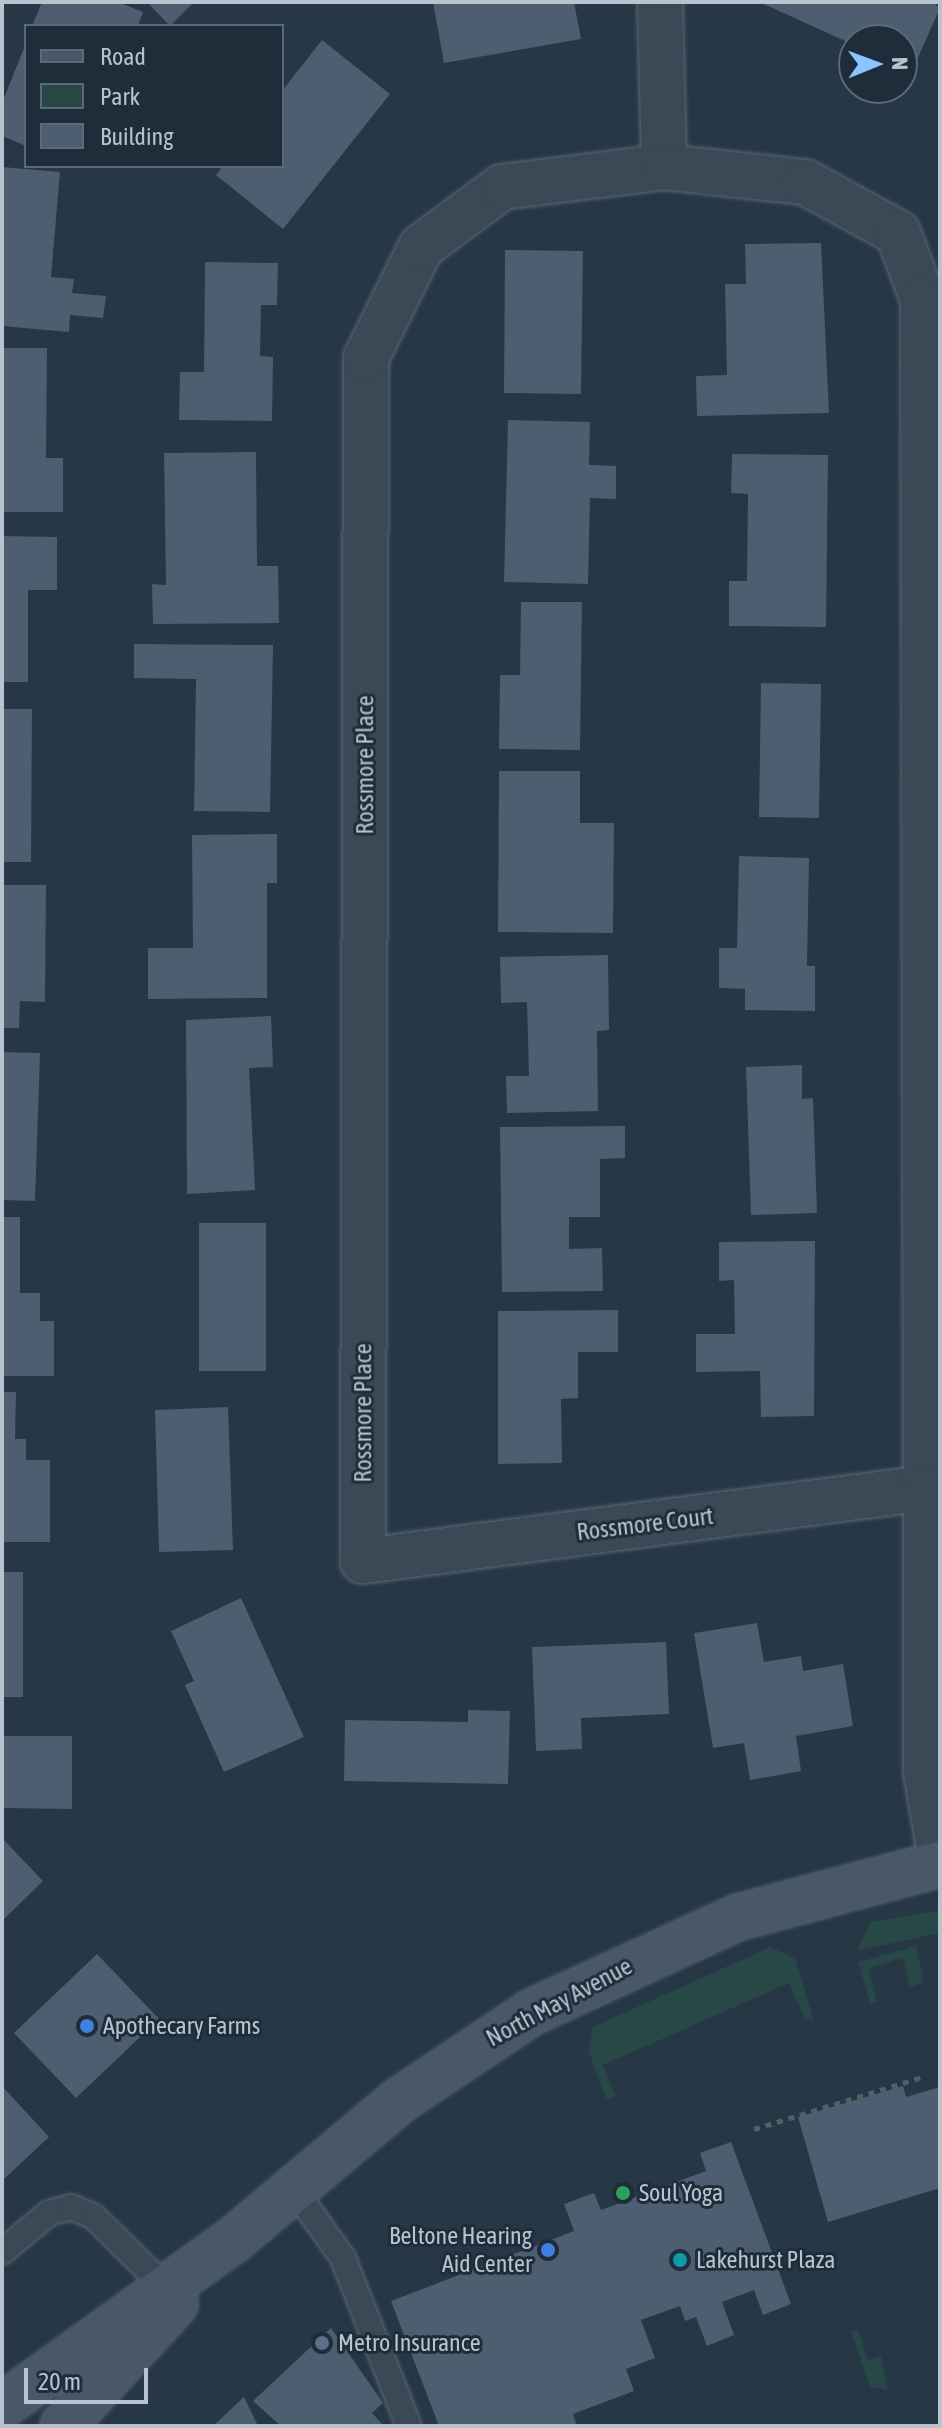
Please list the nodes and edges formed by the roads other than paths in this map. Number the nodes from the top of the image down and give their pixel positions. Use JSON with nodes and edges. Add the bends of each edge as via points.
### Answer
{"nodes":[{"id":1,"x":660,"y":2,"type":"edge"},
{"id":2,"x":664,"y":167,"type":"junction"},
{"id":3,"x":926,"y":1488,"type":"junction"},
{"id":4,"x":363,"y":1561,"type":"joint"},
{"id":5,"x":940,"y":1853,"type":"edge"},
{"id":6,"x":940,"y":1864,"type":"edge"},
{"id":7,"x":293,"y":2188,"type":"junction"},
{"id":8,"x":232,"y":2241,"type":"junction"},
{"id":9,"x":2,"y":2252,"type":"edge"},
{"id":10,"x":166,"y":2288,"type":"junction"},
{"id":11,"x":2,"y":2406,"type":"edge"},
{"id":12,"x":63,"y":2426,"type":"edge"},
{"id":13,"x":409,"y":2426,"type":"edge"}],
"edges":[{"from":1,"to":2,"type":"street"},
{"from":2,"to":3,"type":"street","name":"Rossmore Place","via":[[805,182],[898,233],[923,300]]},
{"from":2,"to":4,"type":"street","name":"Rossmore Place","via":[[502,187],[421,247],[366,358]]},
{"from":3,"to":4,"type":"street","name":"Rossmore Court"},
{"from":3,"to":5,"type":"street","name":"Rossmore Place","via":[[926,1772]]},
{"from":6,"to":7,"type":"main road","name":"North May Avenue","via":[[739,1917],[596,1978],[441,2071]]},
{"from":7,"to":8,"type":"main road","name":"North May Avenue"},
{"from":7,"to":13,"type":"lane","via":[[343,2258]]},
{"from":8,"to":10,"type":"main road","name":"North May Avenue"},
{"from":8,"to":12,"type":"main road","name":"North May Avenue"},
{"from":9,"to":10,"type":"lane","via":[[49,2213],[71,2207],[94,2217]]},
{"from":10,"to":11,"type":"main road","name":"North May Avenue"}]}
